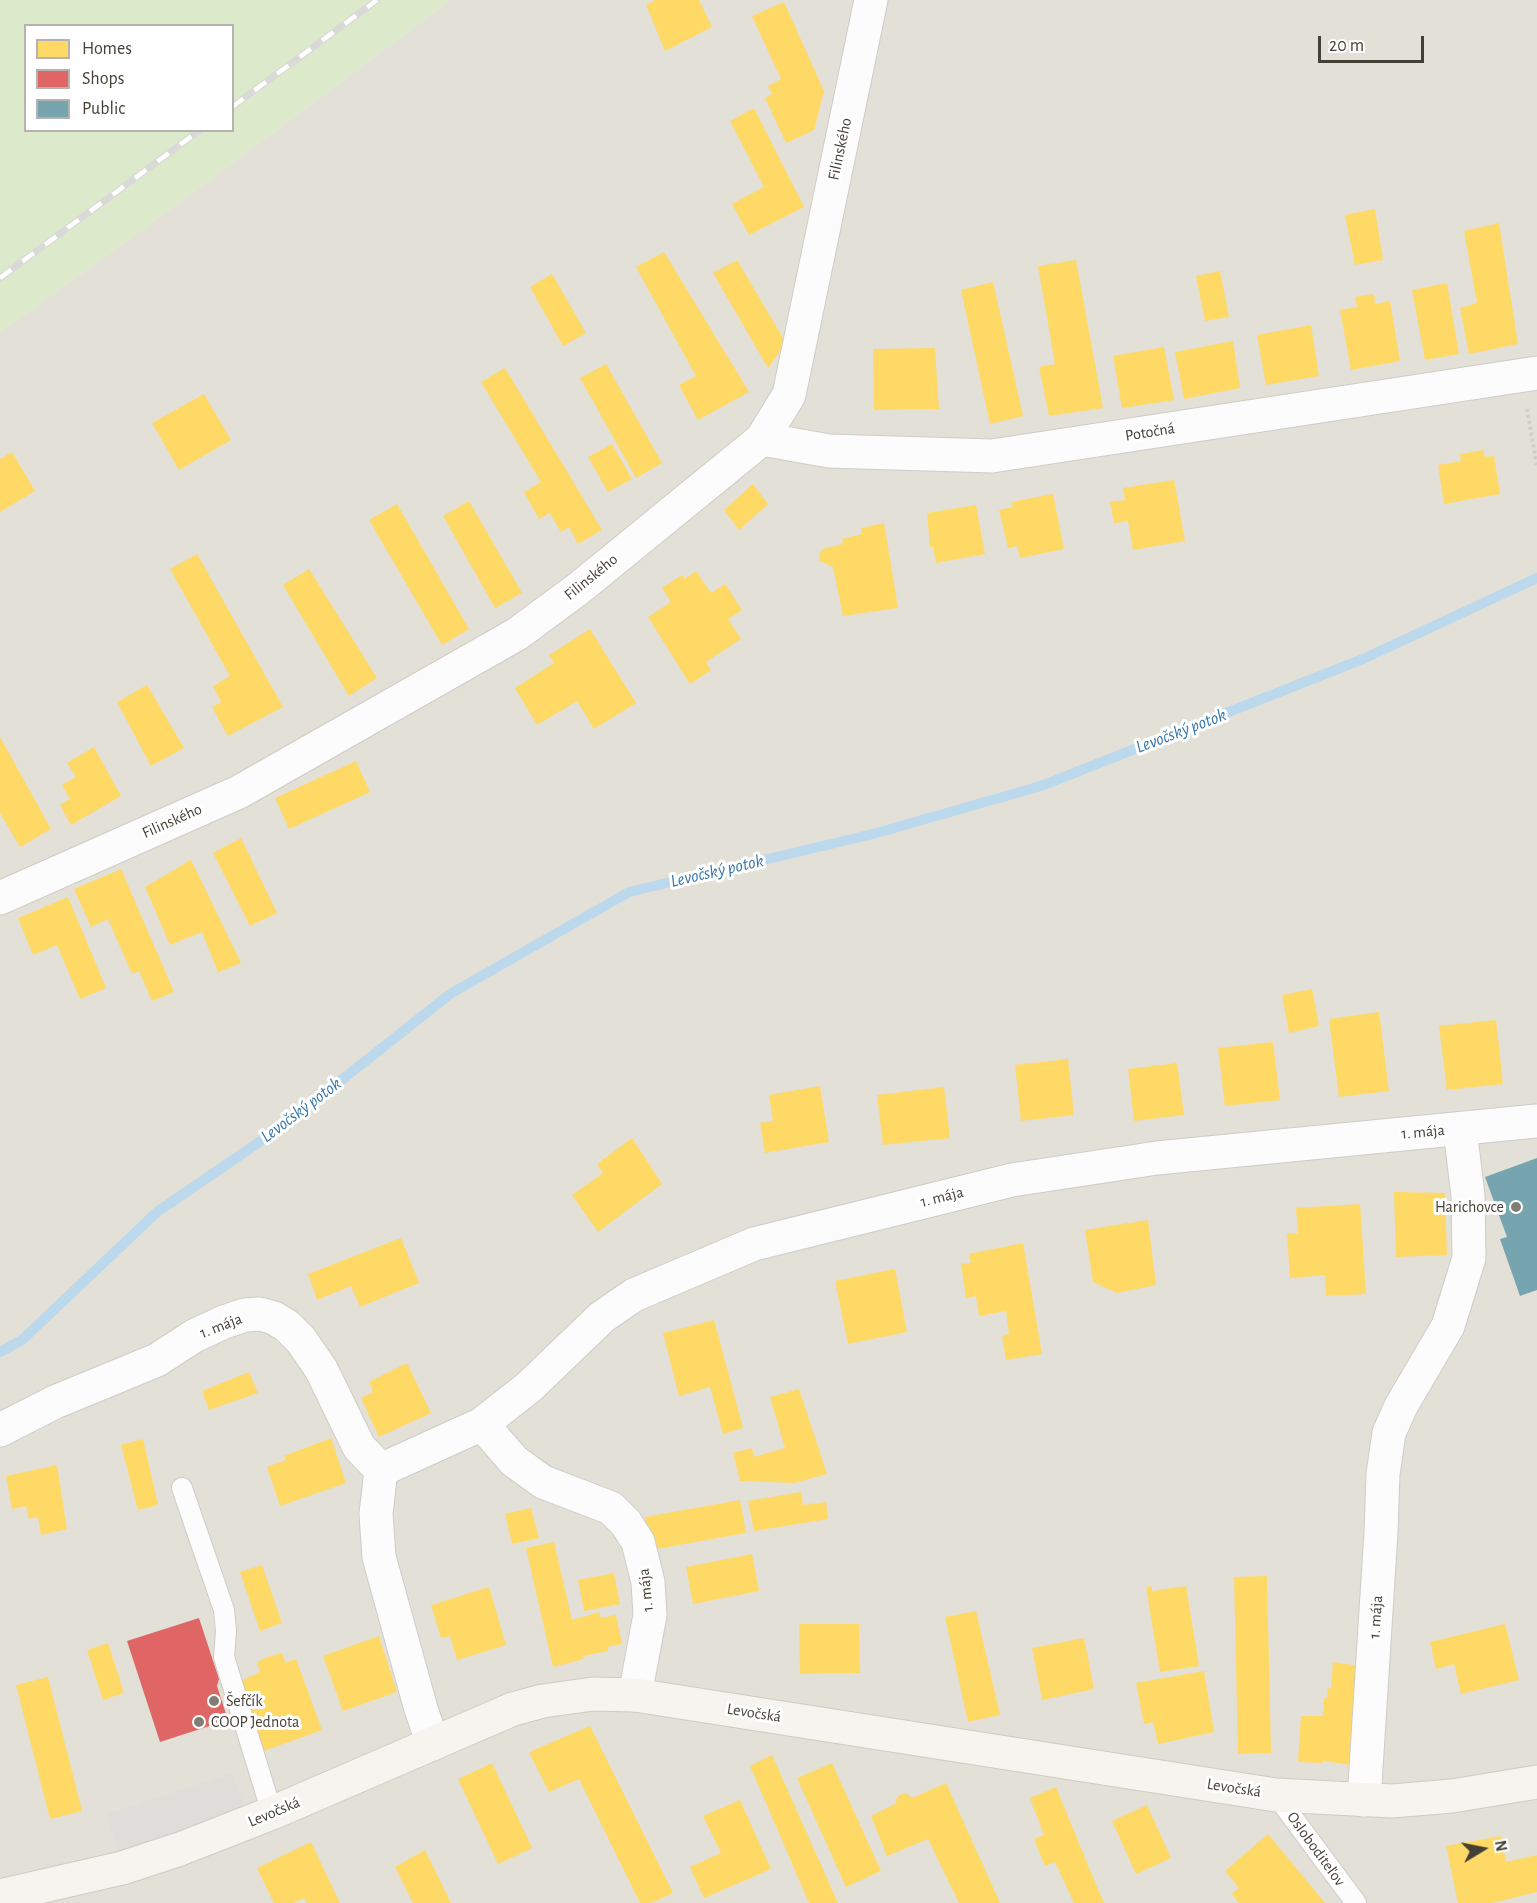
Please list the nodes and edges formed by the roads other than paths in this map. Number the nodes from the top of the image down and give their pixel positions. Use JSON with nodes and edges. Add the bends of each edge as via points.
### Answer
{"nodes":[{"id":1,"x":871,"y":0,"type":"edge"},
{"id":2,"x":1529,"y":374,"type":"edge"},
{"id":3,"x":762,"y":439,"type":"junction"},
{"id":4,"x":0,"y":898,"type":"edge"},
{"id":5,"x":1537,"y":1121,"type":"edge"},
{"id":6,"x":1460,"y":1129,"type":"junction"},
{"id":7,"x":483,"y":1424,"type":"junction"},
{"id":8,"x":0,"y":1430,"type":"edge"},
{"id":9,"x":381,"y":1470,"type":"junction"},
{"id":10,"x":182,"y":1488,"type":"dead end"},
{"id":11,"x":634,"y":1695,"type":"junction"},
{"id":12,"x":433,"y":1744,"type":"junction"},
{"id":13,"x":1537,"y":1782,"type":"edge"},
{"id":14,"x":1276,"y":1795,"type":"junction"},
{"id":15,"x":1364,"y":1800,"type":"junction"},
{"id":16,"x":272,"y":1813,"type":"junction"},
{"id":17,"x":0,"y":1896,"type":"edge"},
{"id":18,"x":45,"y":1898,"type":"edge"},
{"id":19,"x":1356,"y":1903,"type":"edge"}],
"edges":[{"from":1,"to":3,"type":"street","name":"Filinského","via":[[789,395]]},
{"from":2,"to":3,"type":"street","name":"Potočná","via":[[992,456],[829,451]]},
{"from":3,"to":4,"type":"street","name":"Filinského","via":[[517,634],[239,792]]},
{"from":5,"to":6,"type":"street","name":"1. mája"},
{"from":6,"to":7,"type":"street","name":"1. mája","via":[[1157,1158],[1012,1180],[754,1244],[633,1295],[602,1317],[529,1387]]},
{"from":6,"to":15,"type":"street","name":"1. mája","via":[[1468,1196],[1469,1258],[1448,1326],[1401,1406],[1389,1433],[1386,1453]]},
{"from":7,"to":9,"type":"street","name":"1. mája"},
{"from":7,"to":11,"type":"street","name":"1. mája","via":[[514,1461],[543,1482],[611,1508],[638,1542],[648,1582],[650,1615]]},
{"from":8,"to":9,"type":"street","name":"1. mája","via":[[55,1401],[157,1360],[224,1322],[260,1314],[281,1322],[301,1340],[321,1369],[359,1447]]},
{"from":9,"to":12,"type":"street","via":[[376,1514],[378,1557]]},
{"from":10,"to":16,"type":"lane","via":[[224,1610],[224,1657]]},
{"from":11,"to":12,"type":"main road","name":"Levočská","via":[[593,1694],[543,1701],[513,1709]]},
{"from":11,"to":14,"type":"main road","name":"Levočská"},
{"from":12,"to":16,"type":"main road","name":"Levočská"},
{"from":13,"to":15,"type":"main road","name":"Levočská","via":[[1452,1796]]},
{"from":14,"to":15,"type":"main road","name":"Levočská"},
{"from":14,"to":19,"type":"lane","name":"Osloboditeľov"},
{"from":16,"to":18,"type":"main road","name":"Levočská"},
{"from":17,"to":18,"type":"main road","name":"Levočská"}]}
